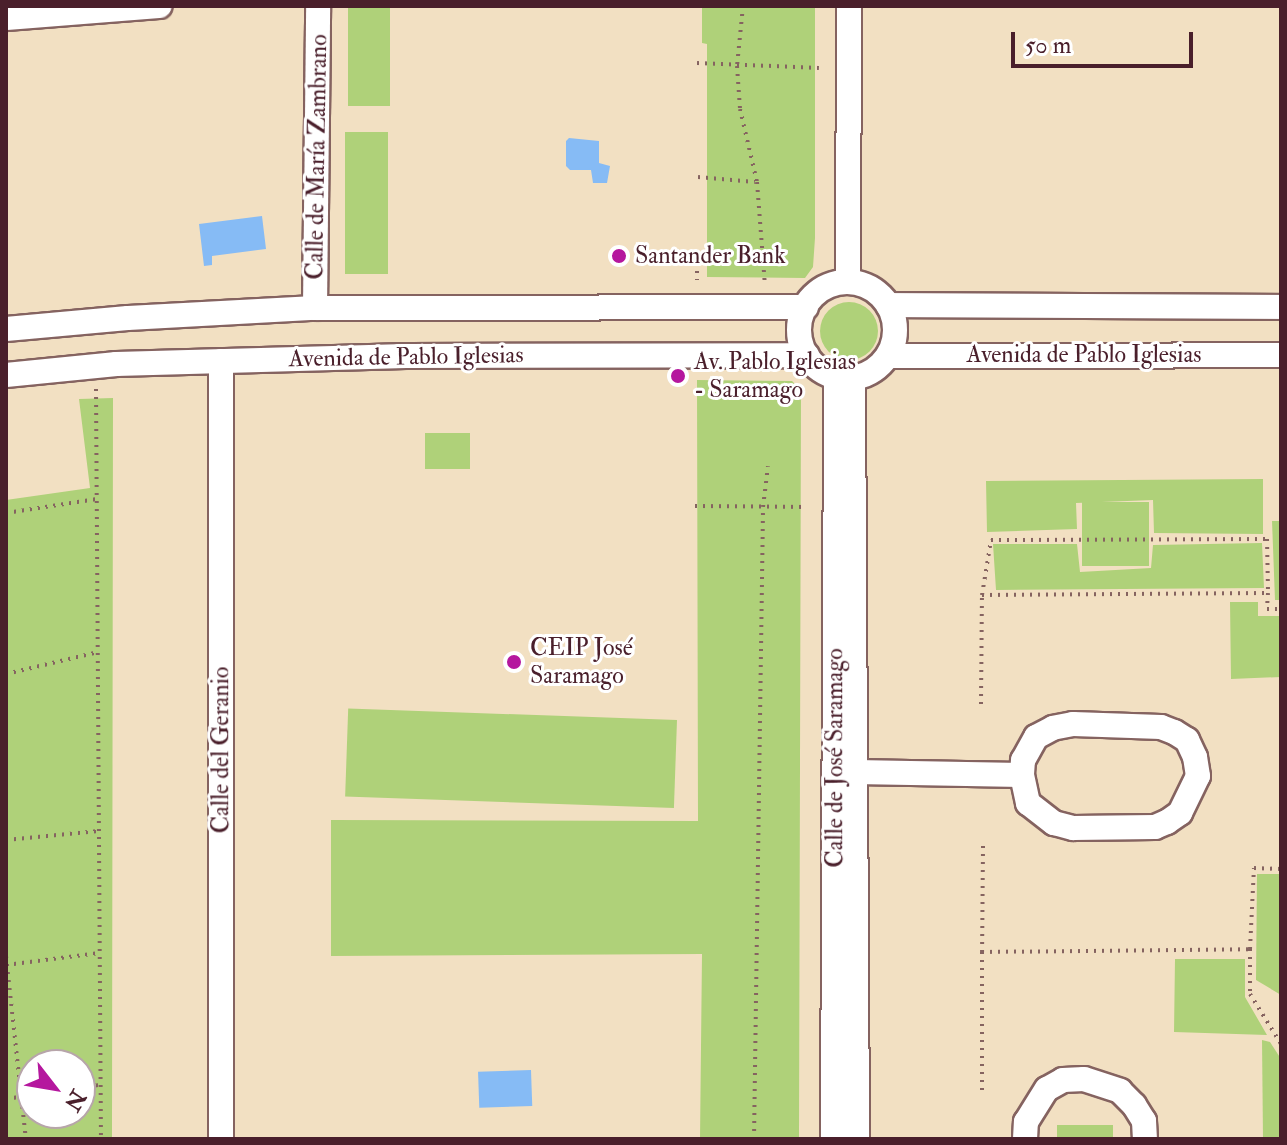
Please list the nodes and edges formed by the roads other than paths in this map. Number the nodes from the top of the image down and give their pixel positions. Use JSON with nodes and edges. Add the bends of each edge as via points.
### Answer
{"nodes":[{"id":1,"x":160,"y":6,"type":"edge"},
{"id":2,"x":318,"y":6,"type":"edge"},
{"id":3,"x":849,"y":6,"type":"edge"},
{"id":4,"x":36,"y":10,"type":"edge"},
{"id":5,"x":6,"y":18,"type":"edge"},
{"id":6,"x":848,"y":282,"type":"junction"},
{"id":7,"x":888,"y":305,"type":"junction"},
{"id":8,"x":806,"y":307,"type":"junction"},
{"id":9,"x":1281,"y":307,"type":"edge"},
{"id":10,"x":315,"y":308,"type":"junction"},
{"id":11,"x":6,"y":329,"type":"edge"},
{"id":12,"x":807,"y":355,"type":"junction"},
{"id":13,"x":1281,"y":355,"type":"edge"},
{"id":14,"x":888,"y":356,"type":"junction"},
{"id":15,"x":221,"y":361,"type":"junction"},
{"id":16,"x":6,"y":375,"type":"edge"},
{"id":17,"x":845,"y":378,"type":"junction"},
{"id":18,"x":855,"y":772,"type":"junction"},
{"id":19,"x":1022,"y":775,"type":"junction"},
{"id":20,"x":221,"y":1139,"type":"edge"},
{"id":21,"x":833,"y":1139,"type":"edge"},
{"id":22,"x":857,"y":1139,"type":"edge"},
{"id":23,"x":1025,"y":1139,"type":"edge"},
{"id":24,"x":1145,"y":1139,"type":"edge"}],
"edges":[{"from":1,"to":4,"type":"street"},
{"from":2,"to":10,"type":"street","name":"Calle de María Zambrano"},
{"from":3,"to":6,"type":"street"},
{"from":4,"to":5,"type":"street"},
{"from":6,"to":7,"type":"street","via":[[864,285]]},
{"from":6,"to":8,"type":"street","via":[[823,289]]},
{"from":7,"to":9,"type":"street","name":"Avenida de Pablo Iglesias"},
{"from":7,"to":14,"type":"street","via":[[895,337]]},
{"from":8,"to":10,"type":"street","name":"Avenida de Pablo Iglesias"},
{"from":8,"to":12,"type":"street","via":[[800,336]]},
{"from":10,"to":11,"type":"street","name":"Avenida de Pablo Iglesias"},
{"from":12,"to":15,"type":"street","name":"Avenida de Pablo Iglesias"},
{"from":12,"to":17,"type":"street","via":[[823,371]]},
{"from":13,"to":14,"type":"street","name":"Avenida de Pablo Iglesias"},
{"from":14,"to":17,"type":"street","via":[[880,365]]},
{"from":15,"to":16,"type":"street","name":"Avenida de Pablo Iglesias"},
{"from":15,"to":20,"type":"street","name":"Calle del Geranio"},
{"from":17,"to":18,"type":"street","name":"Calle de José Saramago"},
{"from":17,"to":21,"type":"street","name":"Calle de José Saramago"},
{"from":18,"to":19,"type":"street"},
{"from":18,"to":22,"type":"street","name":"Calle de José Saramago"},
{"from":19,"to":19,"type":"street","via":[[1028,803],[1054,823],[1073,828],[1155,827],[1180,813],[1198,776],[1187,740],[1174,732],[1073,724],[1036,737],[1023,760]]},
{"from":23,"to":24,"type":"street","via":[[1026,1122],[1047,1089],[1063,1080],[1084,1079],[1127,1098],[1144,1121]]}]}
